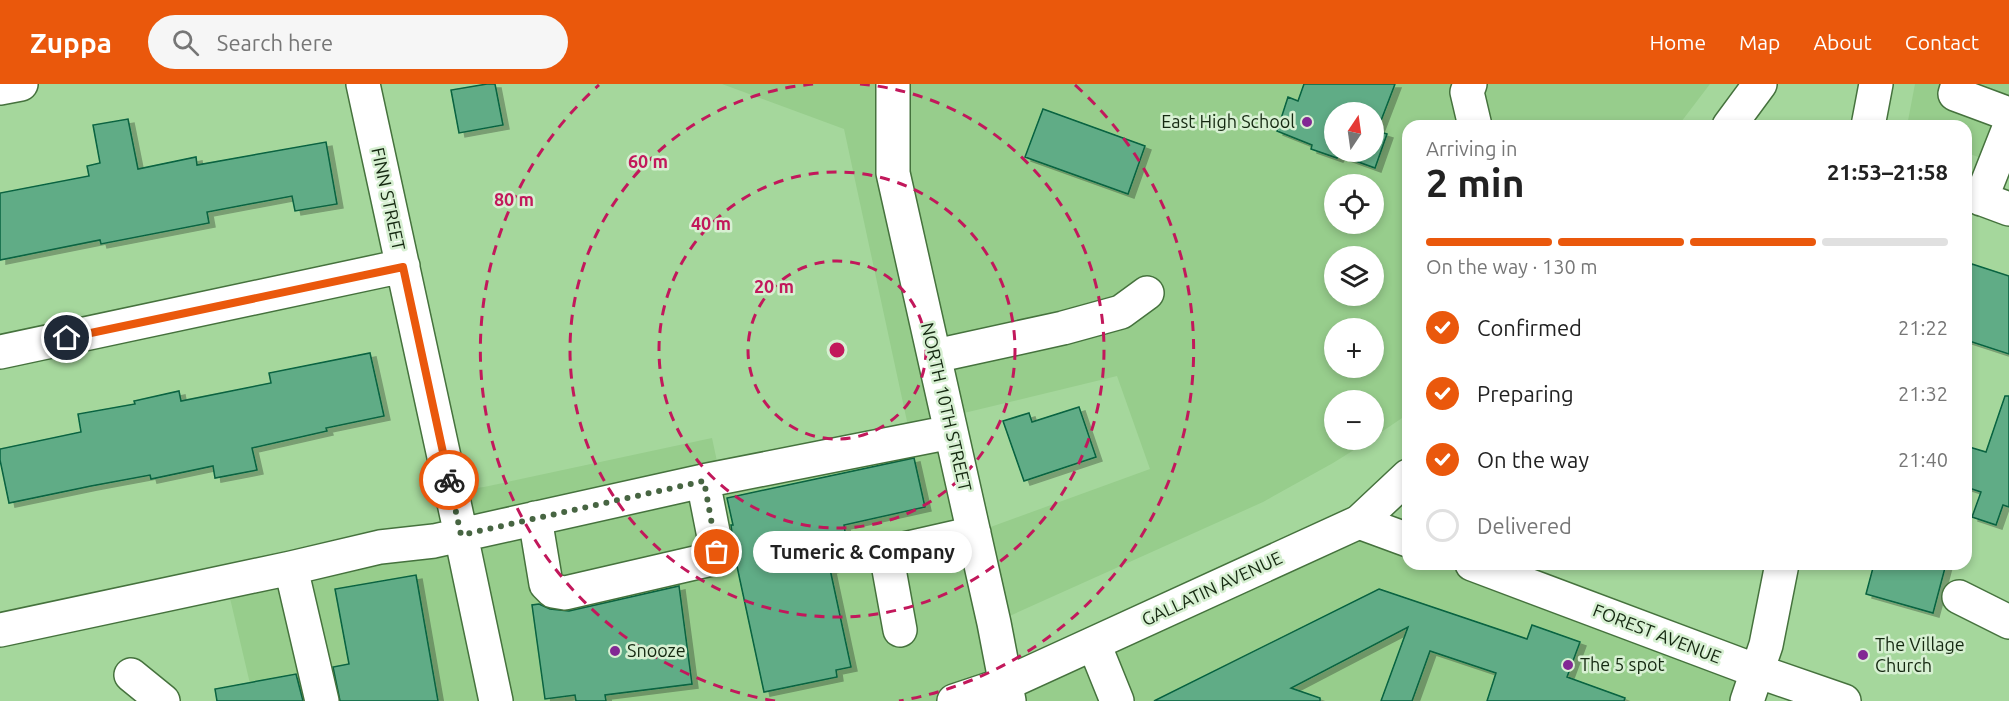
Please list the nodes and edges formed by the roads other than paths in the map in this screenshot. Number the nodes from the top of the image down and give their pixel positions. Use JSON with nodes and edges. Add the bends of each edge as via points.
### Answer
{"nodes":[{"id":1,"x":21,"y":84,"type":"edge"},
{"id":2,"x":363,"y":84,"type":"edge"},
{"id":3,"x":893,"y":84,"type":"edge"},
{"id":4,"x":1470,"y":84,"type":"edge"},
{"id":5,"x":1760,"y":84,"type":"edge"},
{"id":6,"x":1876,"y":84,"type":"edge"},
{"id":7,"x":1958,"y":84,"type":"edge"},
{"id":8,"x":0,"y":88,"type":"edge"},
{"id":9,"x":2009,"y":114,"type":"edge"},
{"id":10,"x":1473,"y":120,"type":"edge"},
{"id":11,"x":1733,"y":120,"type":"edge"},
{"id":12,"x":1869,"y":120,"type":"edge"},
{"id":13,"x":2009,"y":128,"type":"edge"},
{"id":14,"x":1986,"y":200,"type":"edge"},
{"id":15,"x":403,"y":267,"type":"junction"},
{"id":16,"x":1147,"y":293,"type":"dead end"},
{"id":17,"x":0,"y":352,"type":"edge"},
{"id":18,"x":935,"y":356,"type":"junction"},
{"id":19,"x":951,"y":432,"type":"junction"},
{"id":20,"x":704,"y":481,"type":"junction"},
{"id":21,"x":1402,"y":482,"type":"edge"},
{"id":22,"x":535,"y":518,"type":"junction"},
{"id":23,"x":1359,"y":522,"type":"junction"},
{"id":24,"x":974,"y":533,"type":"junction"},
{"id":25,"x":461,"y":535,"type":"junction"},
{"id":26,"x":1402,"y":538,"type":"edge"},
{"id":27,"x":291,"y":568,"type":"junction"},
{"id":28,"x":1486,"y":570,"type":"edge"},
{"id":29,"x":1781,"y":570,"type":"edge"},
{"id":30,"x":1959,"y":597,"type":"dead end"},
{"id":31,"x":2009,"y":622,"type":"edge"},
{"id":32,"x":0,"y":630,"type":"edge"},
{"id":33,"x":900,"y":630,"type":"dead end"},
{"id":34,"x":1094,"y":644,"type":"junction"},
{"id":35,"x":131,"y":675,"type":"dead end"},
{"id":36,"x":1752,"y":686,"type":"edge"},
{"id":37,"x":1007,"y":693,"type":"edge"},
{"id":38,"x":163,"y":701,"type":"edge"},
{"id":39,"x":322,"y":701,"type":"edge"},
{"id":40,"x":495,"y":701,"type":"edge"},
{"id":41,"x":954,"y":701,"type":"edge"},
{"id":42,"x":1117,"y":701,"type":"edge"},
{"id":43,"x":1844,"y":701,"type":"edge"}],
"edges":[{"from":1,"to":8,"type":"street"},
{"from":2,"to":15,"type":"street","name":"FINN STREET"},
{"from":3,"to":18,"type":"street","name":"NORTH 10TH STREET","via":[[893,173]]},
{"from":4,"to":10,"type":"street","via":[[1467,92]]},
{"from":5,"to":11,"type":"street"},
{"from":6,"to":12,"type":"street"},
{"from":7,"to":9,"type":"street","via":[[1955,94]]},
{"from":13,"to":14,"type":"street"},
{"from":15,"to":17,"type":"street"},
{"from":15,"to":25,"type":"street","name":"FINN STREET"},
{"from":16,"to":18,"type":"street","via":[[1121,312]]},
{"from":18,"to":19,"type":"street","name":"NORTH 10TH STREET"},
{"from":19,"to":20,"type":"street"},
{"from":19,"to":24,"type":"street","name":"NORTH 10TH STREET"},
{"from":20,"to":22,"type":"street"},
{"from":20,"to":22,"type":"street","via":[[717,552],[712,559],[565,593],[553,591],[546,584]]},
{"from":21,"to":23,"type":"street","name":"GALLATIN AVENUE"},
{"from":22,"to":25,"type":"street"},
{"from":23,"to":26,"type":"street"},
{"from":23,"to":34,"type":"street","name":"GALLATIN AVENUE"},
{"from":24,"to":33,"type":"street","via":[[886,553]]},
{"from":24,"to":37,"type":"street","name":"NORTH 10TH STREET"},
{"from":25,"to":27,"type":"street","via":[[380,547]]},
{"from":25,"to":40,"type":"street","name":"FINN STREET"},
{"from":27,"to":32,"type":"street"},
{"from":27,"to":39,"type":"street"},
{"from":28,"to":36,"type":"street","name":"FOREST AVENUE"},
{"from":29,"to":36,"type":"street","via":[[1766,645]]},
{"from":30,"to":31,"type":"street"},
{"from":34,"to":37,"type":"street","name":"GALLATIN AVENUE"},
{"from":34,"to":42,"type":"street"},
{"from":35,"to":38,"type":"street"},
{"from":36,"to":43,"type":"street","name":"FOREST AVENUE"},
{"from":37,"to":41,"type":"street","name":"GALLATIN AVENUE"}]}
